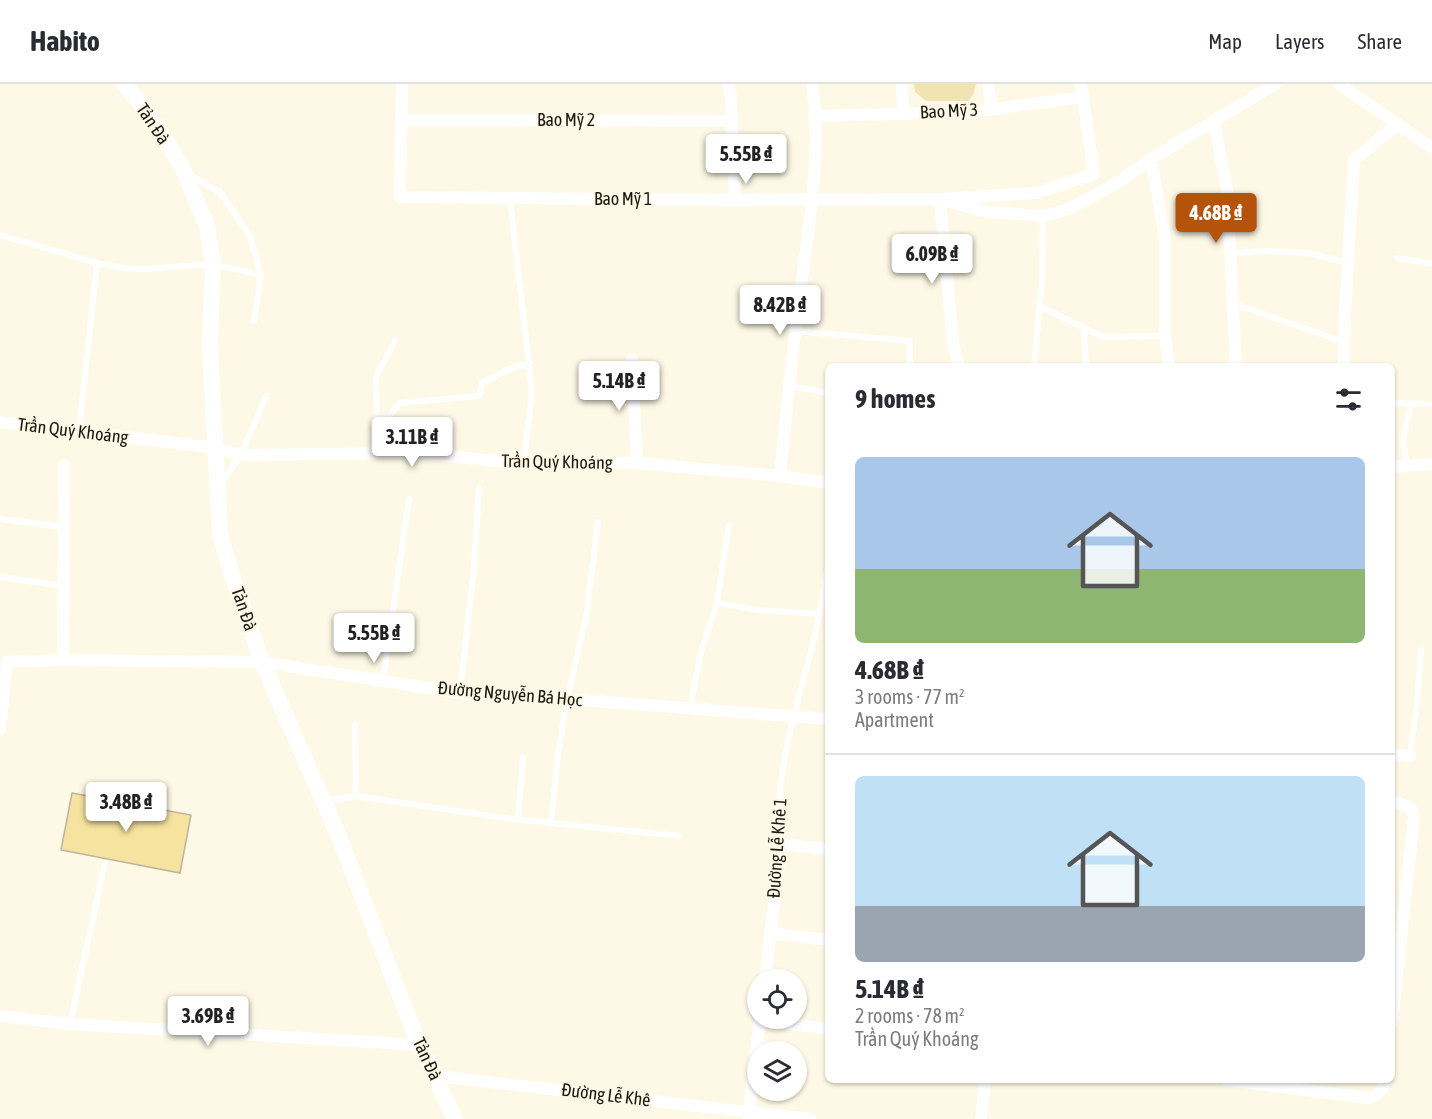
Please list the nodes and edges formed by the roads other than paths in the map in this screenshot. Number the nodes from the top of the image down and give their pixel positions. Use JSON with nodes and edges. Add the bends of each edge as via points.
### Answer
{"nodes":[{"id":1,"x":124,"y":84,"type":"edge"},
{"id":2,"x":402,"y":84,"type":"edge"},
{"id":3,"x":728,"y":84,"type":"edge"},
{"id":4,"x":812,"y":84,"type":"edge"},
{"id":5,"x":902,"y":84,"type":"edge"},
{"id":6,"x":988,"y":84,"type":"edge"},
{"id":7,"x":1081,"y":84,"type":"edge"},
{"id":8,"x":1275,"y":84,"type":"edge"},
{"id":9,"x":1339,"y":84,"type":"edge"},
{"id":10,"x":1083,"y":97,"type":"junction"},
{"id":11,"x":992,"y":109,"type":"junction"},
{"id":12,"x":903,"y":113,"type":"junction"},
{"id":13,"x":814,"y":116,"type":"junction"},
{"id":14,"x":401,"y":120,"type":"junction"},
{"id":15,"x":1214,"y":120,"type":"junction"},
{"id":16,"x":732,"y":121,"type":"junction"},
{"id":17,"x":1398,"y":124,"type":"junction"},
{"id":18,"x":1432,"y":148,"type":"edge"},
{"id":19,"x":1151,"y":159,"type":"junction"},
{"id":20,"x":182,"y":167,"type":"junction"},
{"id":21,"x":510,"y":198,"type":"junction"},
{"id":22,"x":940,"y":199,"type":"junction"},
{"id":23,"x":735,"y":200,"type":"junction"},
{"id":24,"x":812,"y":200,"type":"junction"},
{"id":25,"x":1043,"y":216,"type":"junction"},
{"id":26,"x":0,"y":235,"type":"edge"},
{"id":27,"x":1231,"y":253,"type":"junction"},
{"id":28,"x":1397,"y":258,"type":"dead end"},
{"id":29,"x":97,"y":263,"type":"junction"},
{"id":30,"x":1347,"y":263,"type":"junction"},
{"id":31,"x":213,"y":264,"type":"junction"},
{"id":32,"x":1432,"y":264,"type":"edge"},
{"id":33,"x":261,"y":274,"type":"junction"},
{"id":34,"x":1233,"y":304,"type":"junction"},
{"id":35,"x":1040,"y":306,"type":"junction"},
{"id":36,"x":254,"y":321,"type":"dead end"},
{"id":37,"x":1084,"y":327,"type":"junction"},
{"id":38,"x":795,"y":331,"type":"junction"},
{"id":39,"x":1165,"y":336,"type":"junction"},
{"id":40,"x":395,"y":340,"type":"dead end"},
{"id":41,"x":1344,"y":342,"type":"junction"},
{"id":42,"x":632,"y":359,"type":"dead end"},
{"id":43,"x":530,"y":363,"type":"junction"},
{"id":44,"x":910,"y":363,"type":"edge"},
{"id":45,"x":958,"y":363,"type":"edge"},
{"id":46,"x":1034,"y":363,"type":"edge"},
{"id":47,"x":1086,"y":363,"type":"edge"},
{"id":48,"x":1169,"y":363,"type":"edge"},
{"id":49,"x":1236,"y":363,"type":"edge"},
{"id":50,"x":1344,"y":363,"type":"edge"},
{"id":51,"x":789,"y":386,"type":"junction"},
{"id":52,"x":825,"y":392,"type":"edge"},
{"id":53,"x":266,"y":396,"type":"dead end"},
{"id":54,"x":1395,"y":403,"type":"edge"},
{"id":55,"x":1411,"y":404,"type":"junction"},
{"id":56,"x":1432,"y":404,"type":"edge"},
{"id":57,"x":0,"y":422,"type":"edge"},
{"id":58,"x":79,"y":431,"type":"junction"},
{"id":59,"x":217,"y":448,"type":"junction"},
{"id":60,"x":241,"y":455,"type":"junction"},
{"id":61,"x":524,"y":462,"type":"junction"},
{"id":62,"x":637,"y":464,"type":"junction"},
{"id":63,"x":1432,"y":464,"type":"edge"},
{"id":64,"x":64,"y":465,"type":"dead end"},
{"id":65,"x":1395,"y":467,"type":"edge"},
{"id":66,"x":1407,"y":467,"type":"junction"},
{"id":67,"x":780,"y":476,"type":"junction"},
{"id":68,"x":825,"y":483,"type":"edge"},
{"id":69,"x":219,"y":486,"type":"junction"},
{"id":70,"x":479,"y":488,"type":"dead end"},
{"id":71,"x":409,"y":499,"type":"dead end"},
{"id":72,"x":0,"y":519,"type":"edge"},
{"id":73,"x":598,"y":522,"type":"dead end"},
{"id":74,"x":729,"y":525,"type":"dead end"},
{"id":75,"x":64,"y":527,"type":"junction"},
{"id":76,"x":0,"y":577,"type":"edge"},
{"id":77,"x":825,"y":583,"type":"edge"},
{"id":78,"x":63,"y":586,"type":"junction"},
{"id":79,"x":717,"y":603,"type":"junction"},
{"id":80,"x":820,"y":614,"type":"junction"},
{"id":81,"x":1421,"y":649,"type":"dead end"},
{"id":82,"x":63,"y":660,"type":"junction"},
{"id":83,"x":4,"y":661,"type":"edge"},
{"id":84,"x":262,"y":662,"type":"junction"},
{"id":85,"x":383,"y":681,"type":"junction"},
{"id":86,"x":459,"y":693,"type":"junction"},
{"id":87,"x":567,"y":699,"type":"junction"},
{"id":88,"x":690,"y":708,"type":"junction"},
{"id":89,"x":793,"y":718,"type":"junction"},
{"id":90,"x":825,"y":719,"type":"edge"},
{"id":91,"x":355,"y":725,"type":"dead end"},
{"id":92,"x":0,"y":729,"type":"edge"},
{"id":93,"x":1395,"y":754,"type":"edge"},
{"id":94,"x":1410,"y":756,"type":"joint"},
{"id":95,"x":523,"y":757,"type":"dead end"},
{"id":96,"x":356,"y":796,"type":"junction"},
{"id":97,"x":323,"y":801,"type":"junction"},
{"id":98,"x":1395,"y":803,"type":"edge"},
{"id":99,"x":518,"y":819,"type":"junction"},
{"id":100,"x":551,"y":823,"type":"junction"},
{"id":101,"x":679,"y":836,"type":"dead end"},
{"id":102,"x":781,"y":844,"type":"junction"},
{"id":103,"x":825,"y":849,"type":"edge"},
{"id":104,"x":105,"y":863,"type":"dead end"},
{"id":105,"x":1398,"y":913,"type":"edge"},
{"id":106,"x":770,"y":933,"type":"junction"},
{"id":107,"x":825,"y":940,"type":"edge"},
{"id":108,"x":1395,"y":968,"type":"edge"},
{"id":109,"x":766,"y":969,"type":"edge"},
{"id":110,"x":0,"y":1016,"type":"edge"},
{"id":111,"x":70,"y":1024,"type":"junction"},
{"id":112,"x":807,"y":1026,"type":"edge"},
{"id":113,"x":759,"y":1029,"type":"edge"},
{"id":114,"x":825,"y":1029,"type":"edge"},
{"id":115,"x":419,"y":1045,"type":"junction"},
{"id":116,"x":437,"y":1076,"type":"junction"},
{"id":117,"x":985,"y":1083,"type":"edge"},
{"id":118,"x":1250,"y":1083,"type":"edge"},
{"id":119,"x":1384,"y":1083,"type":"edge"},
{"id":120,"x":749,"y":1116,"type":"edge"},
{"id":121,"x":455,"y":1119,"type":"edge"},
{"id":122,"x":810,"y":1119,"type":"edge"},
{"id":123,"x":981,"y":1119,"type":"edge"}],
"edges":[{"from":1,"to":20,"type":"main road","name":"Tản Đà","via":[[152,118]]},
{"from":2,"to":14,"type":"street"},
{"from":3,"to":16,"type":"street"},
{"from":4,"to":13,"type":"street"},
{"from":5,"to":12,"type":"street"},
{"from":6,"to":11,"type":"street"},
{"from":7,"to":10,"type":"street"},
{"from":8,"to":15,"type":"street"},
{"from":9,"to":17,"type":"street"},
{"from":10,"to":11,"type":"street","name":"Bao Mỹ 3"},
{"from":10,"to":22,"type":"street","name":"Bao Mỹ 1","via":[[1094,174],[1036,193]]},
{"from":11,"to":12,"type":"street","name":"Bao Mỹ 3"},
{"from":12,"to":13,"type":"street","name":"Bao Mỹ 3"},
{"from":13,"to":24,"type":"street"},
{"from":14,"to":16,"type":"street","name":"Bao Mỹ 2"},
{"from":14,"to":21,"type":"street","name":"Bao Mỹ 1","via":[[400,197]]},
{"from":15,"to":19,"type":"street"},
{"from":15,"to":27,"type":"street","via":[[1227,190]]},
{"from":16,"to":23,"type":"street"},
{"from":17,"to":18,"type":"street"},
{"from":17,"to":30,"type":"street","via":[[1354,160]]},
{"from":19,"to":25,"type":"street","via":[[1094,196]]},
{"from":19,"to":39,"type":"street","via":[[1165,238]]},
{"from":20,"to":31,"type":"main road","name":"Tản Đà","via":[[207,226]]},
{"from":20,"to":33,"type":"lane","via":[[193,178],[220,192],[250,236]]},
{"from":21,"to":23,"type":"street","name":"Bao Mỹ 1"},
{"from":21,"to":43,"type":"lane"},
{"from":22,"to":24,"type":"street","name":"Bao Mỹ 1"},
{"from":22,"to":25,"type":"street","via":[[987,212]]},
{"from":22,"to":45,"type":"street"},
{"from":23,"to":24,"type":"street","name":"Bao Mỹ 1"},
{"from":24,"to":38,"type":"street"},
{"from":25,"to":35,"type":"lane"},
{"from":26,"to":29,"type":"lane"},
{"from":27,"to":30,"type":"lane","via":[[1309,253]]},
{"from":27,"to":34,"type":"street"},
{"from":28,"to":32,"type":"lane"},
{"from":29,"to":31,"type":"lane","via":[[146,269]]},
{"from":29,"to":58,"type":"lane"},
{"from":30,"to":41,"type":"street"},
{"from":31,"to":33,"type":"lane"},
{"from":31,"to":59,"type":"main road","name":"Tản Đà","via":[[210,347]]},
{"from":33,"to":36,"type":"lane"},
{"from":34,"to":41,"type":"lane"},
{"from":34,"to":49,"type":"street"},
{"from":35,"to":37,"type":"lane"},
{"from":35,"to":46,"type":"lane"},
{"from":37,"to":39,"type":"lane","via":[[1103,337]]},
{"from":37,"to":47,"type":"lane"},
{"from":38,"to":44,"type":"lane","via":[[910,341]]},
{"from":38,"to":51,"type":"street"},
{"from":39,"to":48,"type":"street"},
{"from":40,"to":43,"type":"lane","via":[[376,377],[377,417],[389,416],[400,403],[479,396],[483,382]]},
{"from":41,"to":50,"type":"street"},
{"from":42,"to":62,"type":"street"},
{"from":43,"to":61,"type":"lane","via":[[532,391]]},
{"from":51,"to":52,"type":"lane"},
{"from":51,"to":67,"type":"street"},
{"from":53,"to":60,"type":"lane"},
{"from":54,"to":55,"type":"lane"},
{"from":55,"to":56,"type":"lane"},
{"from":55,"to":66,"type":"lane","via":[[1403,440]]},
{"from":57,"to":58,"type":"street","name":"Trần Quý Khoáng"},
{"from":58,"to":59,"type":"street","name":"Trần Quý Khoáng"},
{"from":59,"to":60,"type":"street","name":"Trần Quý Khoáng"},
{"from":59,"to":69,"type":"main road","name":"Tản Đà"},
{"from":60,"to":61,"type":"street","name":"Trần Quý Khoáng","via":[[419,453]]},
{"from":60,"to":69,"type":"lane"},
{"from":61,"to":62,"type":"street","name":"Trần Quý Khoáng"},
{"from":62,"to":67,"type":"street","name":"Trần Quý Khoáng"},
{"from":63,"to":66,"type":"street"},
{"from":64,"to":75,"type":"street"},
{"from":65,"to":66,"type":"street"},
{"from":67,"to":68,"type":"street","name":"Trần Quý Khoáng"},
{"from":69,"to":84,"type":"main road","name":"Tản Đà","via":[[220,534]]},
{"from":70,"to":86,"type":"lane"},
{"from":71,"to":85,"type":"lane"},
{"from":72,"to":75,"type":"lane"},
{"from":73,"to":87,"type":"lane","via":[[586,617]]},
{"from":74,"to":79,"type":"lane"},
{"from":75,"to":78,"type":"street"},
{"from":76,"to":78,"type":"lane"},
{"from":77,"to":80,"type":"lane","name":"Đường Lễ Khê 1"},
{"from":78,"to":82,"type":"street"},
{"from":79,"to":80,"type":"lane"},
{"from":79,"to":88,"type":"lane","via":[[701,652]]},
{"from":80,"to":89,"type":"lane","name":"Đường Lễ Khê 1"},
{"from":81,"to":94,"type":"lane"},
{"from":82,"to":83,"type":"street","name":"Đường Nguyễn Bá Học"},
{"from":82,"to":84,"type":"street","name":"Đường Nguyễn Bá Học"},
{"from":83,"to":92,"type":"street","name":"Đường Nguyễn Bá Học"},
{"from":84,"to":85,"type":"street","name":"Đường Nguyễn Bá Học"},
{"from":84,"to":97,"type":"main road","name":"Tản Đà"},
{"from":85,"to":86,"type":"street","name":"Đường Nguyễn Bá Học"},
{"from":86,"to":87,"type":"street","name":"Đường Nguyễn Bá Học"},
{"from":87,"to":88,"type":"street","name":"Đường Nguyễn Bá Học"},
{"from":87,"to":100,"type":"lane"},
{"from":88,"to":89,"type":"street","name":"Đường Nguyễn Bá Học"},
{"from":89,"to":90,"type":"street","name":"Đường Nguyễn Bá Học"},
{"from":89,"to":102,"type":"lane","name":"Đường Lễ Khê 1","via":[[785,748],[778,820]]},
{"from":91,"to":96,"type":"lane"},
{"from":93,"to":94,"type":"street"},
{"from":95,"to":99,"type":"lane"},
{"from":96,"to":97,"type":"lane"},
{"from":96,"to":99,"type":"lane"},
{"from":97,"to":115,"type":"main road","name":"Tản Đà"},
{"from":98,"to":105,"type":"street","via":[[1412,809],[1414,817]]},
{"from":99,"to":100,"type":"lane"},
{"from":100,"to":101,"type":"lane"},
{"from":102,"to":103,"type":"street"},
{"from":102,"to":106,"type":"street","name":"Đường Lễ Khê 1"},
{"from":104,"to":111,"type":"lane"},
{"from":105,"to":108,"type":"street"},
{"from":106,"to":107,"type":"street"},
{"from":106,"to":109,"type":"street","name":"Đường Lễ Khê 1"},
{"from":110,"to":111,"type":"street"},
{"from":111,"to":115,"type":"street"},
{"from":112,"to":114,"type":"street"},
{"from":113,"to":120,"type":"street"},
{"from":115,"to":116,"type":"main road","name":"Tản Đà"},
{"from":116,"to":120,"type":"street","name":"Đường Lễ Khê"},
{"from":116,"to":121,"type":"main road","name":"Tản Đà"},
{"from":117,"to":123,"type":"street"},
{"from":118,"to":119,"type":"street","via":[[1367,1098],[1379,1093]]},
{"from":120,"to":122,"type":"street","name":"Đường Lễ Khê"}]}
